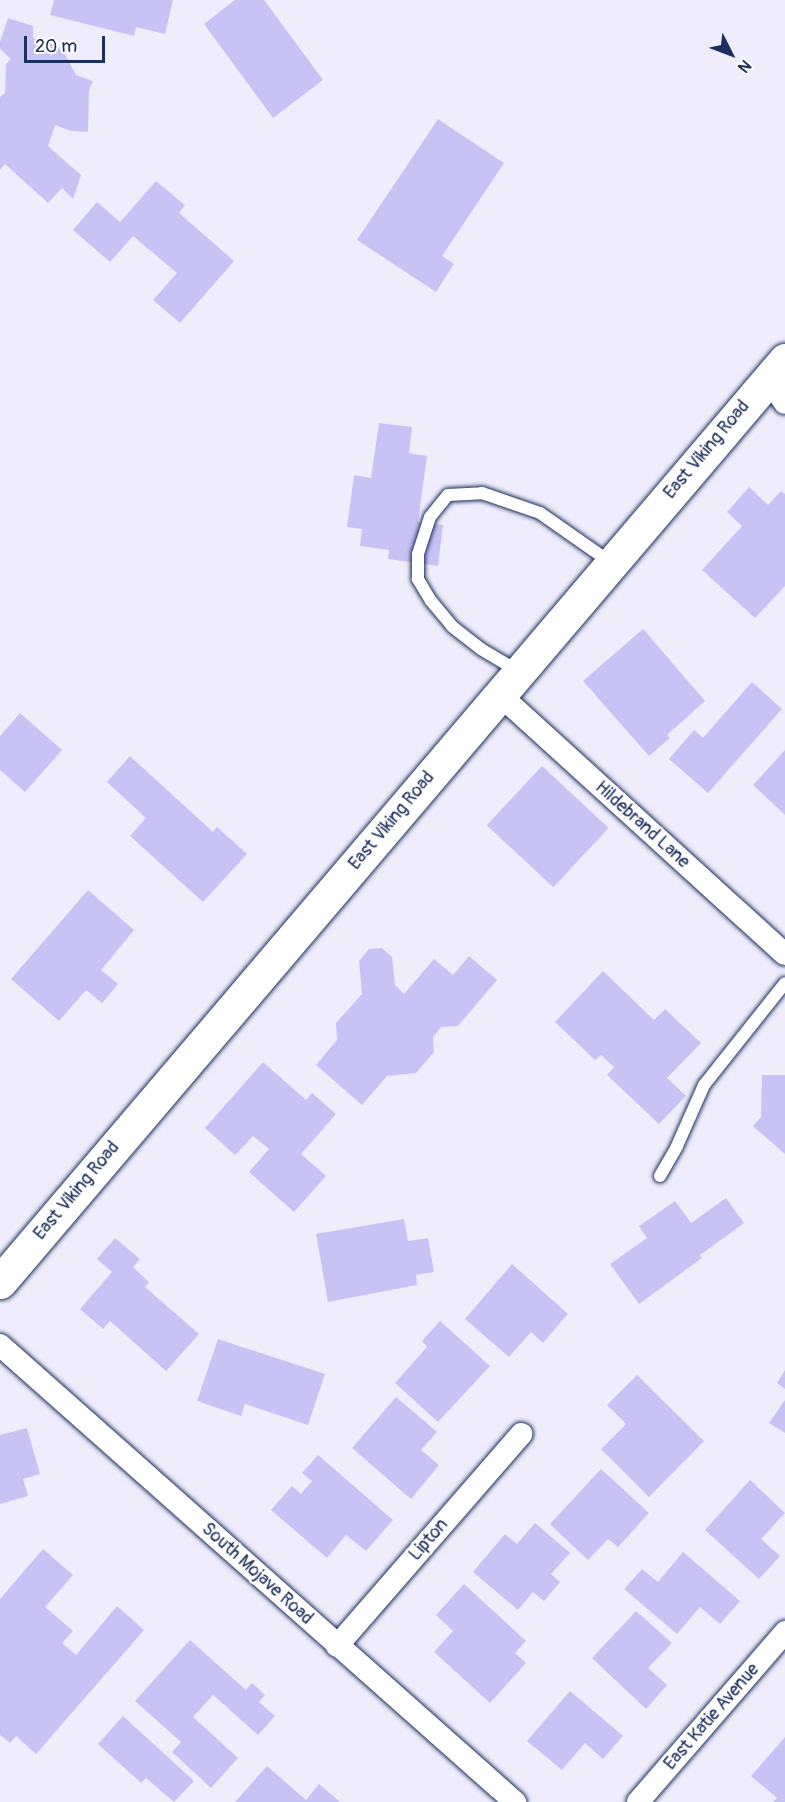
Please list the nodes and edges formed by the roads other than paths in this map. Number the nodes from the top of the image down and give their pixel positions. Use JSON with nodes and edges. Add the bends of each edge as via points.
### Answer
{"nodes":[{"id":1,"x":779,"y":381,"type":"edge"},
{"id":2,"x":611,"y":564,"type":"junction"},
{"id":3,"x":509,"y":683,"type":"junction"},
{"id":4,"x":785,"y":954,"type":"edge"},
{"id":5,"x":785,"y":982,"type":"edge"},
{"id":6,"x":660,"y":1176,"type":"dead end"},
{"id":7,"x":0,"y":1282,"type":"edge"},
{"id":8,"x":0,"y":1345,"type":"edge"},
{"id":9,"x":521,"y":1434,"type":"dead end"},
{"id":10,"x":785,"y":1632,"type":"edge"},
{"id":11,"x":337,"y":1646,"type":"junction"},
{"id":12,"x":514,"y":1802,"type":"edge"},
{"id":13,"x":638,"y":1802,"type":"edge"}],
"edges":[{"from":1,"to":2,"type":"street","name":"East Viking Road"},
{"from":2,"to":3,"type":"street","name":"East Viking Road"},
{"from":2,"to":3,"type":"lane","via":[[540,513],[482,493],[448,495],[442,502],[430,517],[418,554],[418,579],[452,626],[481,649]]},
{"from":3,"to":4,"type":"street","name":"Hildebrand Lane"},
{"from":3,"to":7,"type":"street","name":"East Viking Road"},
{"from":5,"to":6,"type":"lane","via":[[704,1085]]},
{"from":8,"to":11,"type":"street","name":"South Mojave Road"},
{"from":9,"to":11,"type":"street","name":"Lipton"},
{"from":10,"to":13,"type":"street","name":"East Katie Avenue"},
{"from":11,"to":12,"type":"street","name":"South Mojave Road"}]}
